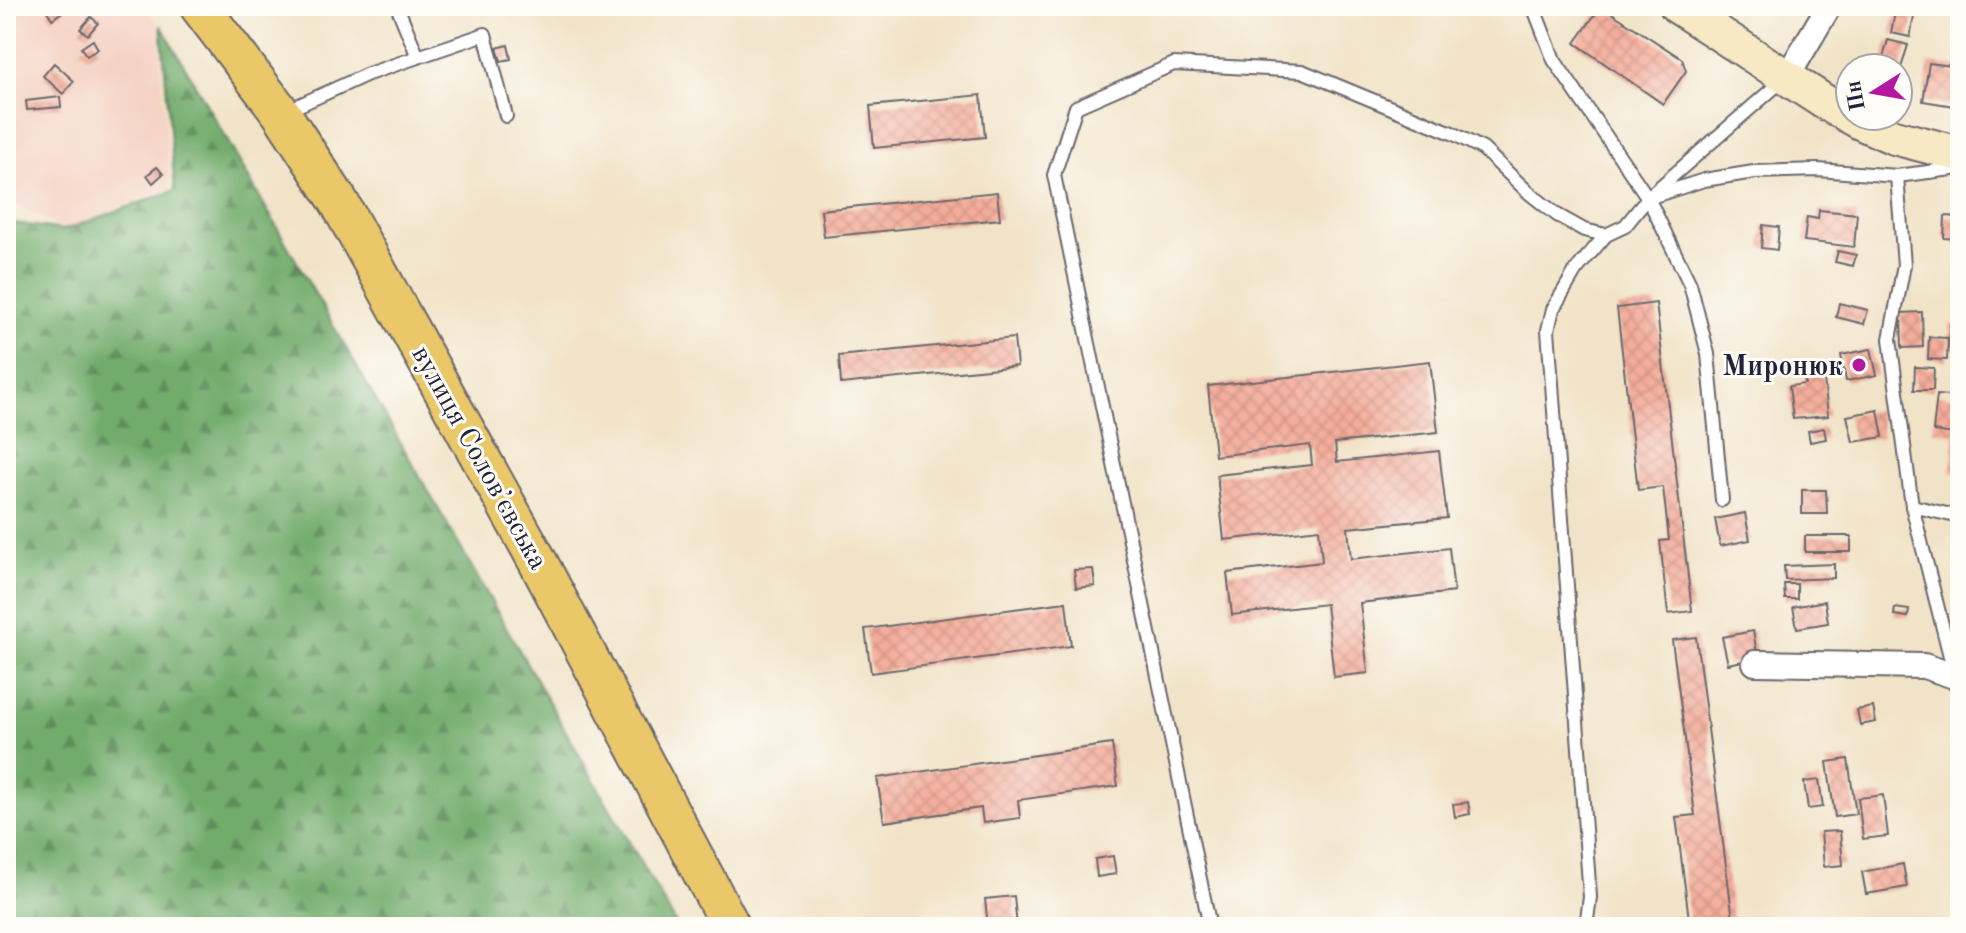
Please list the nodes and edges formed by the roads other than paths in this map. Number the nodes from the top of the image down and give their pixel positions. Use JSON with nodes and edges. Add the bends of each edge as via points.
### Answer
{"nodes":[{"id":1,"x":199,"y":6,"type":"edge"},
{"id":2,"x":1533,"y":6,"type":"edge"},
{"id":3,"x":1677,"y":6,"type":"edge"},
{"id":4,"x":1829,"y":6,"type":"edge"},
{"id":5,"x":399,"y":11,"type":"dead end"},
{"id":6,"x":418,"y":57,"type":"junction"},
{"id":7,"x":1787,"y":77,"type":"junction"},
{"id":8,"x":281,"y":113,"type":"junction"},
{"id":9,"x":506,"y":116,"type":"dead end"},
{"id":10,"x":1960,"y":154,"type":"edge"},
{"id":11,"x":1960,"y":168,"type":"edge"},
{"id":12,"x":1897,"y":176,"type":"junction"},
{"id":13,"x":1648,"y":198,"type":"junction"},
{"id":14,"x":1606,"y":235,"type":"junction"},
{"id":15,"x":1722,"y":500,"type":"dead end"},
{"id":16,"x":1912,"y":506,"type":"junction"},
{"id":17,"x":1960,"y":517,"type":"edge"},
{"id":18,"x":1755,"y":663,"type":"dead end"},
{"id":19,"x":1958,"y":677,"type":"edge"},
{"id":20,"x":731,"y":927,"type":"edge"},
{"id":21,"x":1210,"y":927,"type":"edge"},
{"id":22,"x":1586,"y":927,"type":"edge"}],
"edges":[{"from":1,"to":8,"type":"main road","name":"вулиця Соловʼєвська"},
{"from":2,"to":13,"type":"lane","via":[[1554,60]]},
{"from":3,"to":7,"type":"main road"},
{"from":4,"to":7,"type":"street"},
{"from":5,"to":6,"type":"lane"},
{"from":6,"to":8,"type":"lane"},
{"from":6,"to":9,"type":"lane","via":[[485,34]]},
{"from":7,"to":10,"type":"main road","via":[[1860,122]]},
{"from":7,"to":13,"type":"lane"},
{"from":8,"to":20,"type":"main road","name":"вулиця Соловʼєвська","via":[[418,341]]},
{"from":11,"to":12,"type":"lane"},
{"from":12,"to":13,"type":"lane","via":[[1754,172],[1704,180]]},
{"from":12,"to":16,"type":"lane","via":[[1904,265],[1890,339]]},
{"from":13,"to":14,"type":"lane","via":[[1625,226]]},
{"from":13,"to":15,"type":"lane","via":[[1690,284],[1708,354]]},
{"from":14,"to":21,"type":"lane","via":[[1557,215],[1483,149],[1302,71],[1174,64],[1076,107],[1054,175]]},
{"from":14,"to":22,"type":"lane","via":[[1565,285],[1548,330],[1590,897]]},
{"from":16,"to":17,"type":"lane"},
{"from":16,"to":19,"type":"lane"},
{"from":18,"to":19,"type":"street","via":[[1924,666]]}]}
